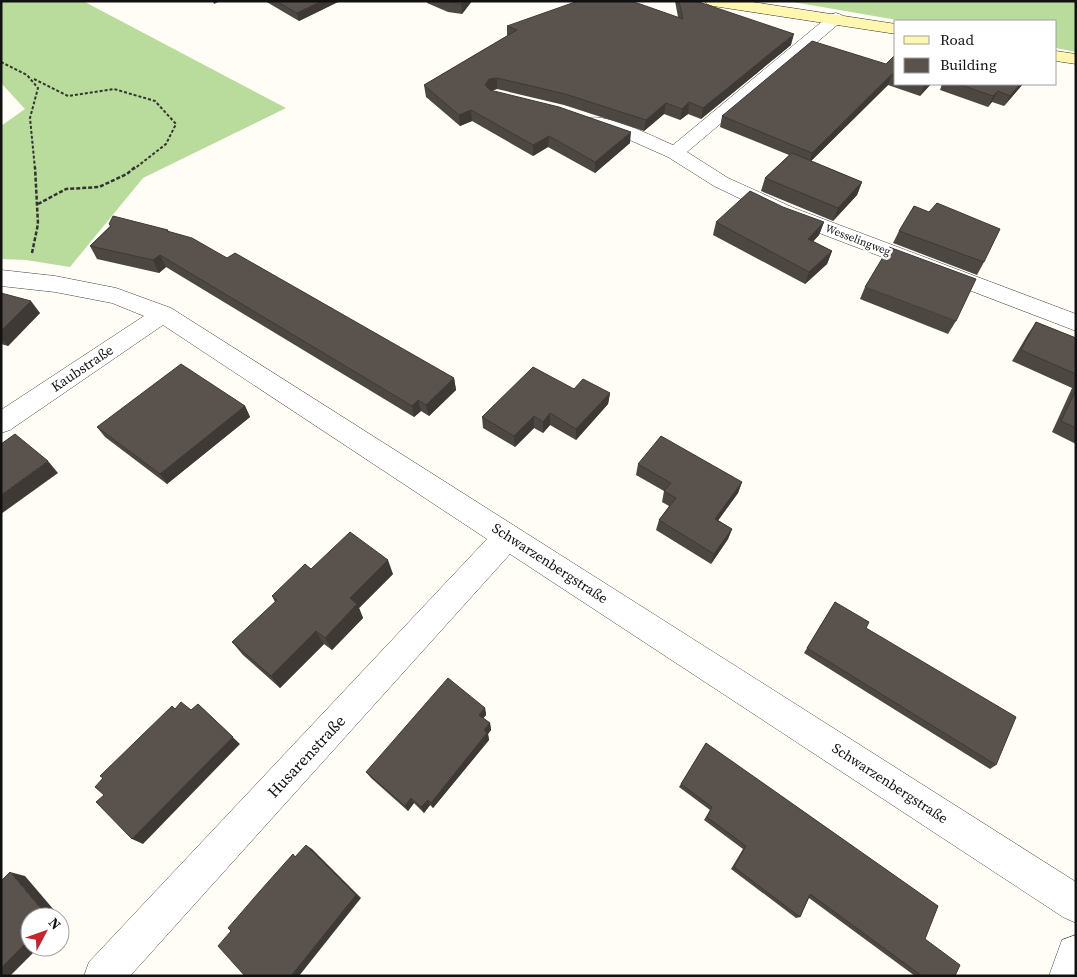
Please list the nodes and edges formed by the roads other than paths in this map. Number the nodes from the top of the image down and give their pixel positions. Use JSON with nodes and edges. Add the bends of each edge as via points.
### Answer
{"nodes":[{"id":1,"x":713,"y":1,"type":"edge"},
{"id":2,"x":836,"y":18,"type":"junction"},
{"id":3,"x":894,"y":29,"type":"edge"},
{"id":4,"x":1057,"y":56,"type":"edge"},
{"id":5,"x":1076,"y":59,"type":"edge"},
{"id":6,"x":575,"y":116,"type":"edge"},
{"id":7,"x":675,"y":153,"type":"junction"},
{"id":8,"x":10,"y":278,"type":"edge"},
{"id":9,"x":162,"y":314,"type":"junction"},
{"id":10,"x":1076,"y":323,"type":"edge"},
{"id":11,"x":1,"y":423,"type":"edge"},
{"id":12,"x":508,"y":536,"type":"junction"},
{"id":13,"x":1076,"y":904,"type":"edge"},
{"id":14,"x":1076,"y":954,"type":"edge"},
{"id":15,"x":103,"y":976,"type":"edge"},
{"id":16,"x":1069,"y":976,"type":"edge"}],
"edges":[{"from":1,"to":2,"type":"main road"},
{"from":2,"to":3,"type":"main road"},
{"from":2,"to":7,"type":"street"},
{"from":4,"to":5,"type":"main road"},
{"from":6,"to":7,"type":"street","name":"Wesselingweg","via":[[630,133]]},
{"from":7,"to":10,"type":"street","name":"Wesselingweg","via":[[721,182],[786,213]]},
{"from":8,"to":9,"type":"street","name":"Schwarzenbergstraße","via":[[116,296]]},
{"from":9,"to":11,"type":"street","name":"Kaubstraße"},
{"from":9,"to":12,"type":"street","name":"Schwarzenbergstraße"},
{"from":12,"to":13,"type":"street","name":"Schwarzenbergstraße"},
{"from":12,"to":15,"type":"street","name":"Husarenstraße"},
{"from":14,"to":16,"type":"street"}]}
